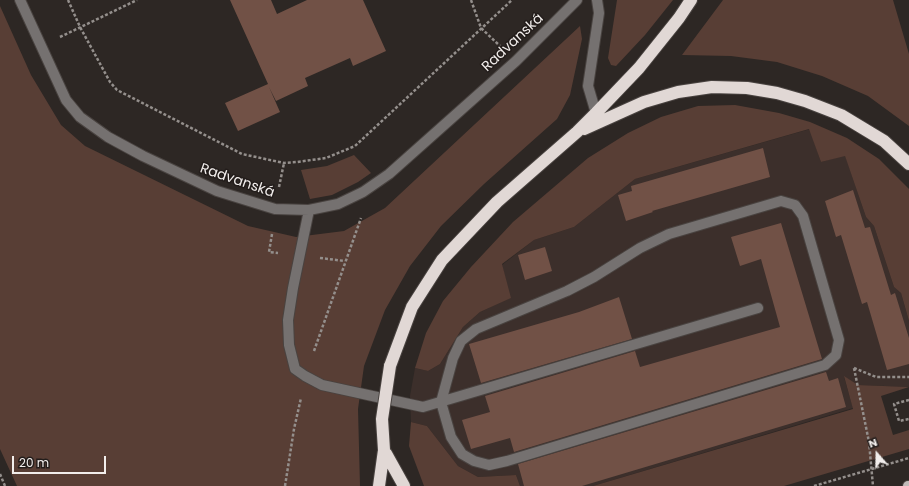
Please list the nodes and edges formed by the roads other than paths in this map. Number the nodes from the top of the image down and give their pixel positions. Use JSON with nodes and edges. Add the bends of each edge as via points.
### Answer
{"nodes":[{"id":1,"x":20,"y":0,"type":"edge"},
{"id":2,"x":577,"y":0,"type":"edge"},
{"id":3,"x":597,"y":0,"type":"edge"},
{"id":4,"x":691,"y":0,"type":"edge"},
{"id":5,"x":596,"y":113,"type":"junction"},
{"id":6,"x":577,"y":132,"type":"junction"},
{"id":7,"x":909,"y":164,"type":"edge"},
{"id":8,"x":309,"y":210,"type":"junction"},
{"id":9,"x":758,"y":308,"type":"dead end"},
{"id":10,"x":441,"y":402,"type":"junction"},
{"id":11,"x":384,"y":450,"type":"junction"},
{"id":12,"x":379,"y":486,"type":"edge"},
{"id":13,"x":404,"y":486,"type":"edge"}],
"edges":[{"from":1,"to":8,"type":"street","name":"Radvanská","via":[[66,100],[80,117],[108,137],[143,156],[217,191],[275,209]]},
{"from":2,"to":8,"type":"street","name":"Radvanská","via":[[516,61],[389,174],[363,192],[338,204]]},
{"from":3,"to":5,"type":"street","via":[[599,13],[588,86]]},
{"from":4,"to":5,"type":"highway","via":[[680,18],[639,68]]},
{"from":5,"to":6,"type":"highway"},
{"from":6,"to":7,"type":"highway","via":[[644,102],[678,92],[712,87],[746,88],[777,93],[841,115],[884,141]]},
{"from":6,"to":11,"type":"highway","bridge":true,"via":[[497,202],[442,260],[412,307],[390,366],[382,418]]},
{"from":8,"to":10,"type":"street","via":[[288,320],[289,345],[295,369],[322,385],[423,406]]},
{"from":9,"to":10,"type":"street"},
{"from":10,"to":10,"type":"street","via":[[451,437],[462,454],[489,465],[825,365],[836,355],[840,340],[803,216],[795,205],[782,201],[669,234],[640,248],[594,277],[476,329],[461,341],[453,358]]},
{"from":11,"to":12,"type":"highway"},
{"from":11,"to":13,"type":"highway"}]}
